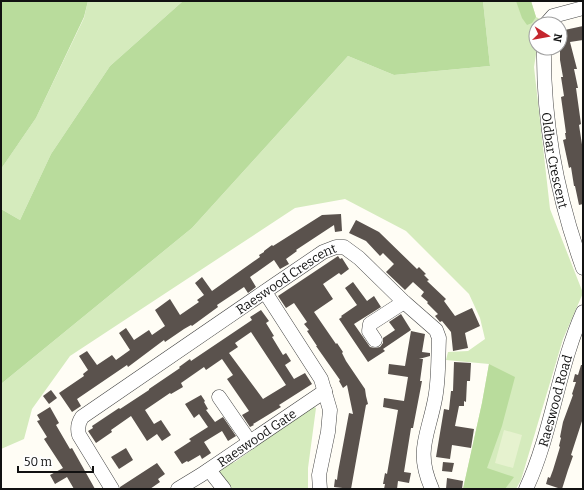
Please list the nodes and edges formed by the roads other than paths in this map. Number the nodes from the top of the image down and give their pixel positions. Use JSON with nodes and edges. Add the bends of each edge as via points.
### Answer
{"nodes":[{"id":1,"x":583,"y":8,"type":"edge"},
{"id":2,"x":553,"y":16,"type":"edge"},
{"id":3,"x":544,"y":56,"type":"edge"},
{"id":4,"x":583,"y":268,"type":"edge"},
{"id":5,"x":265,"y":292,"type":"junction"},
{"id":6,"x":404,"y":302,"type":"junction"},
{"id":7,"x":583,"y":312,"type":"edge"},
{"id":8,"x":375,"y":340,"type":"dead end"},
{"id":9,"x":325,"y":391,"type":"junction"},
{"id":10,"x":219,"y":397,"type":"dead end"},
{"id":11,"x":250,"y":442,"type":"junction"},
{"id":12,"x":209,"y":470,"type":"junction"},
{"id":13,"x":529,"y":488,"type":"edge"},
{"id":14,"x":112,"y":489,"type":"edge"},
{"id":15,"x":178,"y":489,"type":"edge"},
{"id":16,"x":224,"y":489,"type":"edge"},
{"id":17,"x":320,"y":489,"type":"edge"},
{"id":18,"x":432,"y":489,"type":"edge"}],
"edges":[{"from":1,"to":2,"type":"street"},
{"from":3,"to":4,"type":"street","name":"Oldbar Crescent","via":[[551,150],[563,207]]},
{"from":5,"to":6,"type":"street","name":"Raeswood Crescent","via":[[323,252],[336,246],[344,247],[359,258]]},
{"from":5,"to":9,"type":"street","via":[[321,379]]},
{"from":5,"to":14,"type":"street","name":"Raeswood Crescent","via":[[82,417],[78,423],[79,435]]},
{"from":6,"to":8,"type":"street","via":[[370,324],[369,331]]},
{"from":6,"to":18,"type":"street","name":"Raeswood Crescent","via":[[436,330],[439,338],[436,398],[424,440],[424,461]]},
{"from":7,"to":13,"type":"street","name":"Raeswood Road"},
{"from":9,"to":11,"type":"street","name":"Raeswood Gate"},
{"from":9,"to":17,"type":"street","via":[[330,410],[319,475]]},
{"from":10,"to":11,"type":"street"},
{"from":11,"to":12,"type":"street","name":"Raeswood Gate"},
{"from":12,"to":15,"type":"street"},
{"from":12,"to":16,"type":"street","name":"Raeswood Gate"}]}
